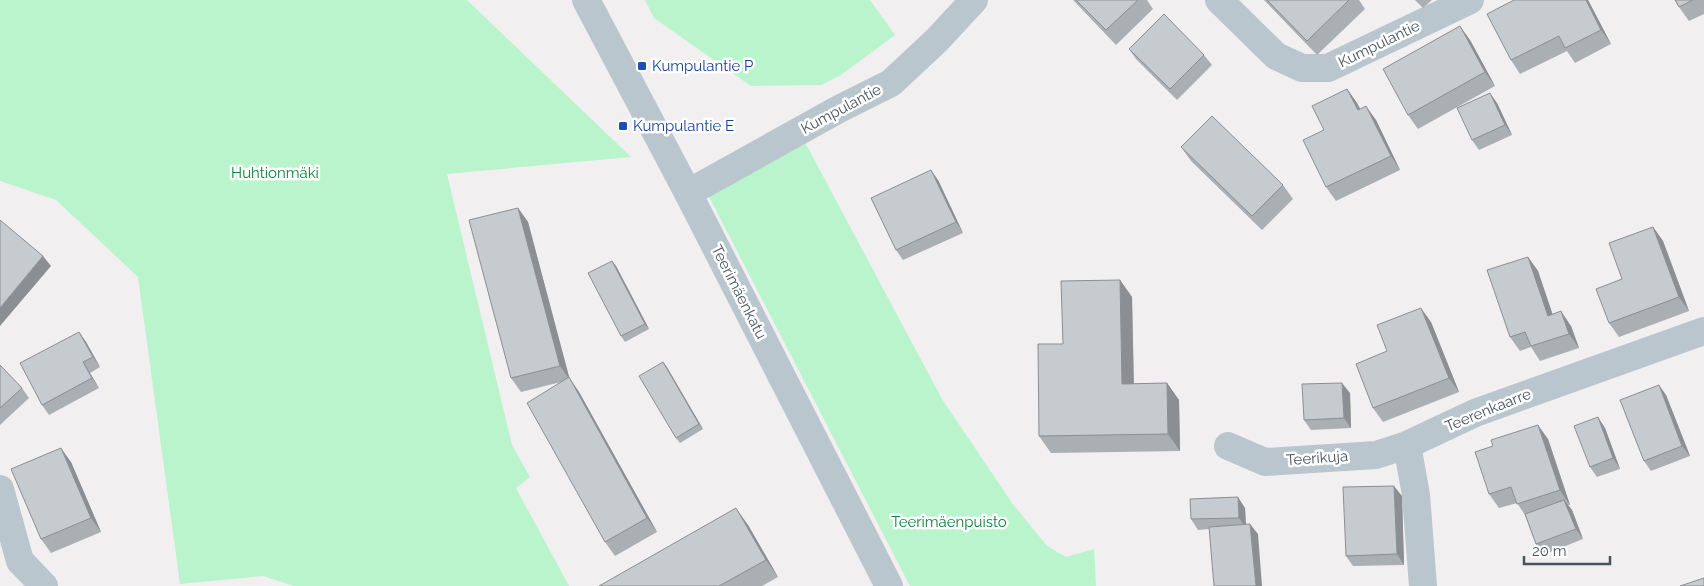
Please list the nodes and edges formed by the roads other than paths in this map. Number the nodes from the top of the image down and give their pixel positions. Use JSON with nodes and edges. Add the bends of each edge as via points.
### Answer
{"nodes":[{"id":1,"x":586,"y":0,"type":"edge"},
{"id":2,"x":974,"y":0,"type":"edge"},
{"id":3,"x":1219,"y":0,"type":"edge"},
{"id":4,"x":1470,"y":0,"type":"edge"},
{"id":5,"x":688,"y":193,"type":"junction"},
{"id":6,"x":1704,"y":331,"type":"edge"},
{"id":7,"x":1407,"y":444,"type":"junction"},
{"id":8,"x":1228,"y":446,"type":"dead end"},
{"id":9,"x":0,"y":489,"type":"edge"},
{"id":10,"x":44,"y":586,"type":"edge"},
{"id":11,"x":889,"y":586,"type":"edge"},
{"id":12,"x":1423,"y":586,"type":"edge"}],
"edges":[{"from":1,"to":5,"type":"street","name":"Teerimäenkatu"},
{"from":2,"to":5,"type":"street","name":"Kumpulantie","via":[[891,83]]},
{"from":3,"to":4,"type":"street","name":"Kumpulantie","via":[[1276,56],[1302,68],[1328,68]]},
{"from":5,"to":11,"type":"street","name":"Teerimäenkatu"},
{"from":6,"to":7,"type":"street","name":"Teerenkaarre","via":[[1475,413]]},
{"from":7,"to":8,"type":"street","name":"Teerikuja","via":[[1376,454],[1265,462]]},
{"from":7,"to":12,"type":"street","via":[[1416,496]]},
{"from":9,"to":10,"type":"street","via":[[20,561]]}]}
